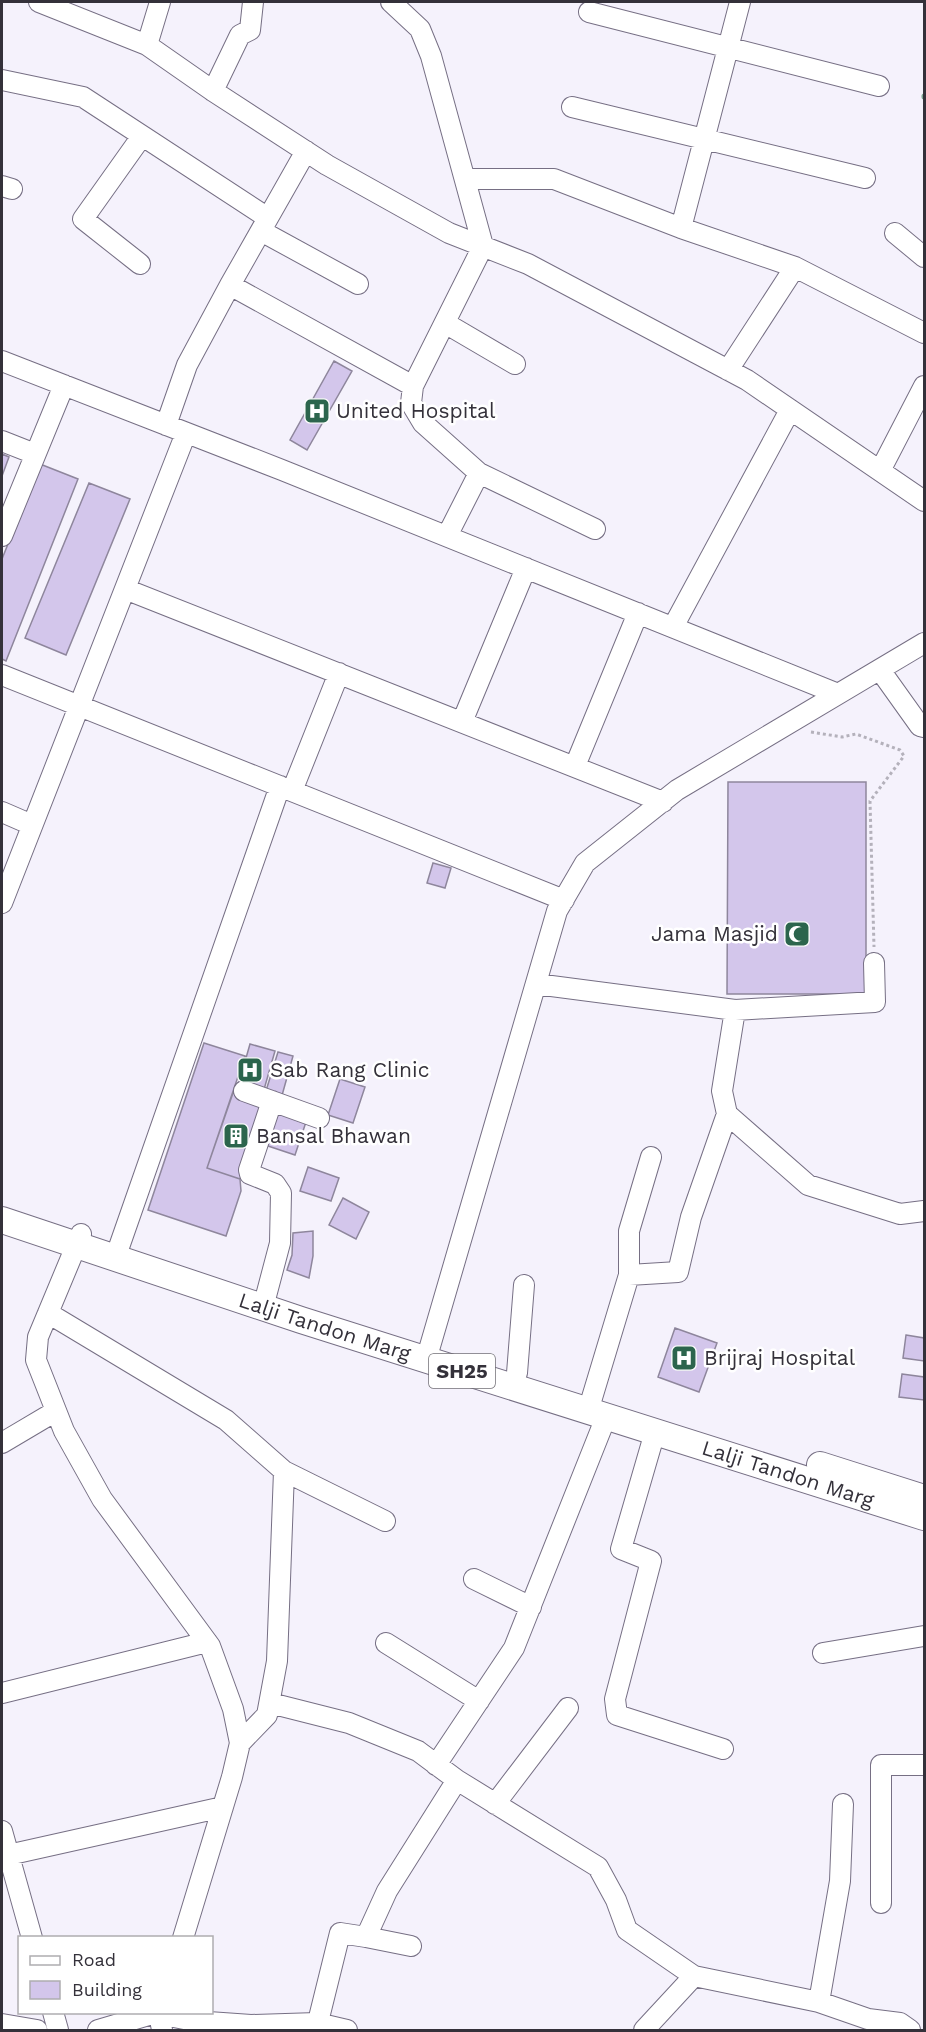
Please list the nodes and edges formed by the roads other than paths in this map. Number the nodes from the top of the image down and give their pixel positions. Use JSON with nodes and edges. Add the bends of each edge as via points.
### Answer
{"nodes":[{"id":1,"x":39,"y":2,"type":"edge"},
{"id":2,"x":159,"y":2,"type":"edge"},
{"id":3,"x":253,"y":2,"type":"edge"},
{"id":4,"x":391,"y":2,"type":"edge"},
{"id":5,"x":740,"y":2,"type":"edge"},
{"id":6,"x":589,"y":12,"type":"dead end"},
{"id":7,"x":147,"y":45,"type":"junction"},
{"id":8,"x":728,"y":47,"type":"junction"},
{"id":9,"x":2,"y":80,"type":"edge"},
{"id":10,"x":879,"y":86,"type":"dead end"},
{"id":11,"x":213,"y":91,"type":"junction"},
{"id":12,"x":572,"y":107,"type":"dead end"},
{"id":13,"x":142,"y":136,"type":"junction"},
{"id":14,"x":704,"y":139,"type":"junction"},
{"id":15,"x":306,"y":151,"type":"junction"},
{"id":16,"x":865,"y":178,"type":"dead end"},
{"id":17,"x":465,"y":179,"type":"junction"},
{"id":18,"x":264,"y":224,"type":"junction"},
{"id":19,"x":681,"y":228,"type":"junction"},
{"id":20,"x":895,"y":233,"type":"dead end"},
{"id":21,"x":483,"y":246,"type":"junction"},
{"id":22,"x":924,"y":257,"type":"edge"},
{"id":23,"x":140,"y":264,"type":"dead end"},
{"id":24,"x":795,"y":267,"type":"junction"},
{"id":25,"x":358,"y":284,"type":"dead end"},
{"id":26,"x":230,"y":285,"type":"junction"},
{"id":27,"x":445,"y":323,"type":"junction"},
{"id":28,"x":924,"y":333,"type":"edge"},
{"id":29,"x":2,"y":361,"type":"edge"},
{"id":30,"x":515,"y":364,"type":"dead end"},
{"id":31,"x":728,"y":370,"type":"junction"},
{"id":32,"x":64,"y":385,"type":"junction"},
{"id":33,"x":413,"y":386,"type":"junction"},
{"id":34,"x":924,"y":386,"type":"edge"},
{"id":35,"x":790,"y":410,"type":"junction"},
{"id":36,"x":166,"y":425,"type":"junction"},
{"id":37,"x":186,"y":433,"type":"junction"},
{"id":38,"x":2,"y":441,"type":"edge"},
{"id":39,"x":35,"y":454,"type":"junction"},
{"id":40,"x":880,"y":471,"type":"junction"},
{"id":41,"x":479,"y":473,"type":"junction"},
{"id":42,"x":924,"y":501,"type":"edge"},
{"id":43,"x":4,"y":523,"type":"edge"},
{"id":44,"x":595,"y":529,"type":"dead end"},
{"id":45,"x":447,"y":536,"type":"junction"},
{"id":46,"x":526,"y":568,"type":"junction"},
{"id":47,"x":125,"y":589,"type":"junction"},
{"id":48,"x":638,"y":613,"type":"junction"},
{"id":49,"x":673,"y":627,"type":"junction"},
{"id":50,"x":924,"y":643,"type":"edge"},
{"id":51,"x":880,"y":670,"type":"junction"},
{"id":52,"x":339,"y":673,"type":"junction"},
{"id":53,"x":2,"y":675,"type":"edge"},
{"id":54,"x":838,"y":694,"type":"junction"},
{"id":55,"x":79,"y":706,"type":"junction"},
{"id":56,"x":462,"y":722,"type":"junction"},
{"id":57,"x":924,"y":727,"type":"edge"},
{"id":58,"x":575,"y":766,"type":"junction"},
{"id":59,"x":286,"y":789,"type":"junction"},
{"id":60,"x":663,"y":802,"type":"junction"},
{"id":61,"x":2,"y":812,"type":"edge"},
{"id":62,"x":32,"y":825,"type":"junction"},
{"id":63,"x":564,"y":900,"type":"junction"},
{"id":64,"x":2,"y":903,"type":"edge"},
{"id":65,"x":874,"y":963,"type":"road end"},
{"id":66,"x":536,"y":984,"type":"junction"},
{"id":67,"x":735,"y":1010,"type":"junction"},
{"id":68,"x":244,"y":1091,"type":"dead end"},
{"id":69,"x":272,"y":1101,"type":"junction"},
{"id":70,"x":727,"y":1113,"type":"junction"},
{"id":71,"x":319,"y":1118,"type":"dead end"},
{"id":72,"x":651,"y":1157,"type":"dead end"},
{"id":73,"x":2,"y":1208,"type":"edge"},
{"id":74,"x":924,"y":1211,"type":"edge"},
{"id":75,"x":2,"y":1220,"type":"edge"},
{"id":76,"x":78,"y":1239,"type":"junction"},
{"id":77,"x":119,"y":1247,"type":"junction"},
{"id":78,"x":629,"y":1275,"type":"junction"},
{"id":79,"x":524,"y":1285,"type":"dead end"},
{"id":80,"x":266,"y":1296,"type":"junction"},
{"id":81,"x":48,"y":1313,"type":"junction"},
{"id":82,"x":428,"y":1354,"type":"junction"},
{"id":83,"x":518,"y":1373,"type":"junction"},
{"id":84,"x":596,"y":1407,"type":"junction"},
{"id":85,"x":56,"y":1411,"type":"junction"},
{"id":86,"x":655,"y":1432,"type":"junction"},
{"id":87,"x":2,"y":1443,"type":"edge"},
{"id":88,"x":284,"y":1471,"type":"junction"},
{"id":89,"x":837,"y":1480,"type":"junction"},
{"id":90,"x":924,"y":1498,"type":"edge"},
{"id":91,"x":924,"y":1517,"type":"edge"},
{"id":92,"x":385,"y":1521,"type":"dead end"},
{"id":93,"x":474,"y":1579,"type":"dead end"},
{"id":94,"x":531,"y":1607,"type":"junction"},
{"id":95,"x":924,"y":1636,"type":"edge"},
{"id":96,"x":207,"y":1642,"type":"junction"},
{"id":97,"x":386,"y":1643,"type":"dead end"},
{"id":98,"x":823,"y":1653,"type":"dead end"},
{"id":99,"x":2,"y":1694,"type":"edge"},
{"id":100,"x":479,"y":1701,"type":"junction"},
{"id":101,"x":270,"y":1703,"type":"junction"},
{"id":102,"x":568,"y":1708,"type":"dead end"},
{"id":103,"x":240,"y":1743,"type":"junction"},
{"id":104,"x":723,"y":1749,"type":"dead end"},
{"id":105,"x":436,"y":1765,"type":"junction"},
{"id":106,"x":924,"y":1765,"type":"edge"},
{"id":107,"x":457,"y":1780,"type":"junction"},
{"id":108,"x":495,"y":1804,"type":"junction"},
{"id":109,"x":843,"y":1804,"type":"dead end"},
{"id":110,"x":223,"y":1807,"type":"junction"},
{"id":111,"x":2,"y":1831,"type":"edge"},
{"id":112,"x":5,"y":1855,"type":"edge"},
{"id":113,"x":881,"y":1903,"type":"dead end"},
{"id":114,"x":31,"y":1936,"type":"edge"},
{"id":115,"x":184,"y":1936,"type":"edge"},
{"id":116,"x":366,"y":1937,"type":"junction"},
{"id":117,"x":411,"y":1946,"type":"dead end"},
{"id":118,"x":694,"y":1976,"type":"junction"},
{"id":119,"x":819,"y":2002,"type":"junction"},
{"id":120,"x":53,"y":2014,"type":"edge"},
{"id":121,"x":160,"y":2019,"type":"edge"},
{"id":122,"x":2,"y":2024,"type":"edge"},
{"id":123,"x":316,"y":2027,"type":"edge"},
{"id":124,"x":37,"y":2031,"type":"edge"},
{"id":125,"x":58,"y":2031,"type":"edge"},
{"id":126,"x":99,"y":2031,"type":"edge"},
{"id":127,"x":347,"y":2031,"type":"edge"},
{"id":128,"x":644,"y":2031,"type":"edge"},
{"id":129,"x":910,"y":2031,"type":"edge"}],
"edges":[{"from":1,"to":7,"type":"street"},
{"from":2,"to":7,"type":"street"},
{"from":3,"to":11,"type":"street","via":[[249,30],[240,35]]},
{"from":4,"to":17,"type":"street","via":[[420,29]]},
{"from":5,"to":8,"type":"street"},
{"from":6,"to":8,"type":"street"},
{"from":7,"to":11,"type":"street"},
{"from":8,"to":10,"type":"street"},
{"from":8,"to":14,"type":"street"},
{"from":9,"to":13,"type":"street","via":[[82,97]]},
{"from":11,"to":15,"type":"street"},
{"from":12,"to":14,"type":"street"},
{"from":13,"to":18,"type":"street"},
{"from":13,"to":23,"type":"street","via":[[83,219]]},
{"from":14,"to":16,"type":"street"},
{"from":14,"to":19,"type":"street"},
{"from":15,"to":18,"type":"street"},
{"from":15,"to":21,"type":"street","via":[[449,233]]},
{"from":17,"to":19,"type":"street","via":[[554,179]]},
{"from":17,"to":21,"type":"street"},
{"from":18,"to":25,"type":"street"},
{"from":18,"to":26,"type":"street"},
{"from":19,"to":24,"type":"street"},
{"from":20,"to":22,"type":"street"},
{"from":21,"to":27,"type":"street"},
{"from":21,"to":31,"type":"street","via":[[528,264]]},
{"from":24,"to":28,"type":"street"},
{"from":24,"to":31,"type":"street"},
{"from":26,"to":33,"type":"street"},
{"from":26,"to":36,"type":"street","via":[[187,365]]},
{"from":27,"to":30,"type":"street"},
{"from":27,"to":33,"type":"street"},
{"from":29,"to":32,"type":"street"},
{"from":31,"to":35,"type":"street"},
{"from":32,"to":36,"type":"street"},
{"from":32,"to":39,"type":"street"},
{"from":33,"to":41,"type":"street","via":[[411,403],[423,423]]},
{"from":34,"to":40,"type":"street"},
{"from":35,"to":40,"type":"street"},
{"from":35,"to":49,"type":"street"},
{"from":36,"to":37,"type":"street"},
{"from":37,"to":45,"type":"street"},
{"from":37,"to":47,"type":"street"},
{"from":38,"to":39,"type":"street"},
{"from":39,"to":43,"type":"street"},
{"from":40,"to":42,"type":"street"},
{"from":41,"to":44,"type":"street"},
{"from":41,"to":45,"type":"street"},
{"from":45,"to":46,"type":"street"},
{"from":46,"to":48,"type":"street"},
{"from":46,"to":56,"type":"street"},
{"from":47,"to":52,"type":"street"},
{"from":47,"to":55,"type":"street"},
{"from":48,"to":49,"type":"street"},
{"from":48,"to":58,"type":"street"},
{"from":49,"to":54,"type":"street"},
{"from":50,"to":51,"type":"street"},
{"from":51,"to":54,"type":"street"},
{"from":51,"to":57,"type":"street"},
{"from":52,"to":56,"type":"street"},
{"from":52,"to":59,"type":"street"},
{"from":53,"to":55,"type":"street"},
{"from":54,"to":60,"type":"street"},
{"from":55,"to":59,"type":"street"},
{"from":55,"to":62,"type":"street"},
{"from":56,"to":58,"type":"street"},
{"from":58,"to":60,"type":"street"},
{"from":59,"to":63,"type":"street"},
{"from":59,"to":77,"type":"street"},
{"from":60,"to":63,"type":"street","via":[[585,863]]},
{"from":61,"to":62,"type":"street"},
{"from":62,"to":64,"type":"street"},
{"from":63,"to":66,"type":"street","via":[[557,911]]},
{"from":65,"to":67,"type":"street","via":[[875,1002]]},
{"from":66,"to":67,"type":"street"},
{"from":66,"to":82,"type":"street"},
{"from":67,"to":70,"type":"street","via":[[722,1091]]},
{"from":68,"to":69,"type":"street"},
{"from":69,"to":71,"type":"street"},
{"from":69,"to":80,"type":"street","via":[[249,1170],[250,1174],[275,1184],[281,1193],[280,1243]]},
{"from":70,"to":74,"type":"street","via":[[808,1185],[900,1214]]},
{"from":70,"to":78,"type":"street","via":[[691,1217],[678,1272]]},
{"from":72,"to":78,"type":"street","via":[[629,1231]]},
{"from":73,"to":76,"type":"main road","name":"Lalji Tandon Marg","number":"SH25"},
{"from":75,"to":76,"type":"main road","name":"Lalji Tandon Marg","number":"SH25"},
{"from":76,"to":77,"type":"main road","name":"Lalji Tandon Marg","number":"SH25"},
{"from":76,"to":81,"type":"street"},
{"from":76,"to":82,"type":"main road","name":"Lalji Tandon Marg","number":"SH25","via":[[301,1320]]},
{"from":77,"to":80,"type":"main road","name":"Lalji Tandon Marg","number":"SH25"},
{"from":78,"to":84,"type":"street"},
{"from":79,"to":83,"type":"street"},
{"from":80,"to":82,"type":"main road","name":"Lalji Tandon Marg","number":"SH25"},
{"from":81,"to":85,"type":"street","via":[[38,1337],[36,1360]]},
{"from":81,"to":88,"type":"street","via":[[226,1420]]},
{"from":82,"to":83,"type":"main road","name":"Lalji Tandon Marg","number":"SH25"},
{"from":82,"to":84,"type":"main road","name":"Lalji Tandon Marg","number":"SH25"},
{"from":83,"to":84,"type":"main road","name":"Lalji Tandon Marg","number":"SH25"},
{"from":84,"to":86,"type":"main road","name":"Lalji Tandon Marg","number":"SH25"},
{"from":84,"to":89,"type":"main road","name":"Lalji Tandon Marg","number":"SH25"},
{"from":84,"to":94,"type":"street"},
{"from":85,"to":87,"type":"street"},
{"from":85,"to":96,"type":"street","via":[[102,1499]]},
{"from":86,"to":89,"type":"main road","name":"Lalji Tandon Marg","number":"SH25"},
{"from":86,"to":104,"type":"street","via":[[621,1549],[651,1561],[615,1699],[617,1715]]},
{"from":88,"to":92,"type":"street"},
{"from":88,"to":101,"type":"street","via":[[277,1660]]},
{"from":89,"to":90,"type":"main road","name":"Lalji Tandon Marg","number":"SH25"},
{"from":89,"to":91,"type":"main road","name":"Lalji Tandon Marg","number":"SH25"},
{"from":93,"to":94,"type":"street"},
{"from":94,"to":100,"type":"street","via":[[514,1648]]},
{"from":95,"to":98,"type":"street"},
{"from":96,"to":99,"type":"street"},
{"from":96,"to":103,"type":"street","via":[[233,1709]]},
{"from":97,"to":100,"type":"street"},
{"from":100,"to":105,"type":"street"},
{"from":101,"to":103,"type":"street","via":[[267,1715]]},
{"from":101,"to":105,"type":"street","via":[[350,1723],[418,1751]]},
{"from":102,"to":108,"type":"street"},
{"from":103,"to":110,"type":"street"},
{"from":105,"to":107,"type":"street"},
{"from":106,"to":113,"type":"street","via":[[881,1765]]},
{"from":107,"to":108,"type":"street"},
{"from":107,"to":116,"type":"street","via":[[387,1891]]},
{"from":108,"to":118,"type":"street","via":[[598,1867],[627,1930]]},
{"from":109,"to":119,"type":"street","via":[[840,1881]]},
{"from":110,"to":112,"type":"street"},
{"from":110,"to":115,"type":"street"},
{"from":111,"to":112,"type":"street"},
{"from":112,"to":114,"type":"street"},
{"from":116,"to":117,"type":"street"},
{"from":116,"to":123,"type":"street","via":[[340,1933]]},
{"from":118,"to":119,"type":"street"},
{"from":118,"to":128,"type":"street"},
{"from":119,"to":129,"type":"street","via":[[868,2019],[900,2023]]},
{"from":120,"to":125,"type":"street"},
{"from":121,"to":123,"type":"street"},
{"from":121,"to":126,"type":"street"},
{"from":122,"to":124,"type":"street"},
{"from":123,"to":127,"type":"street"}]}
